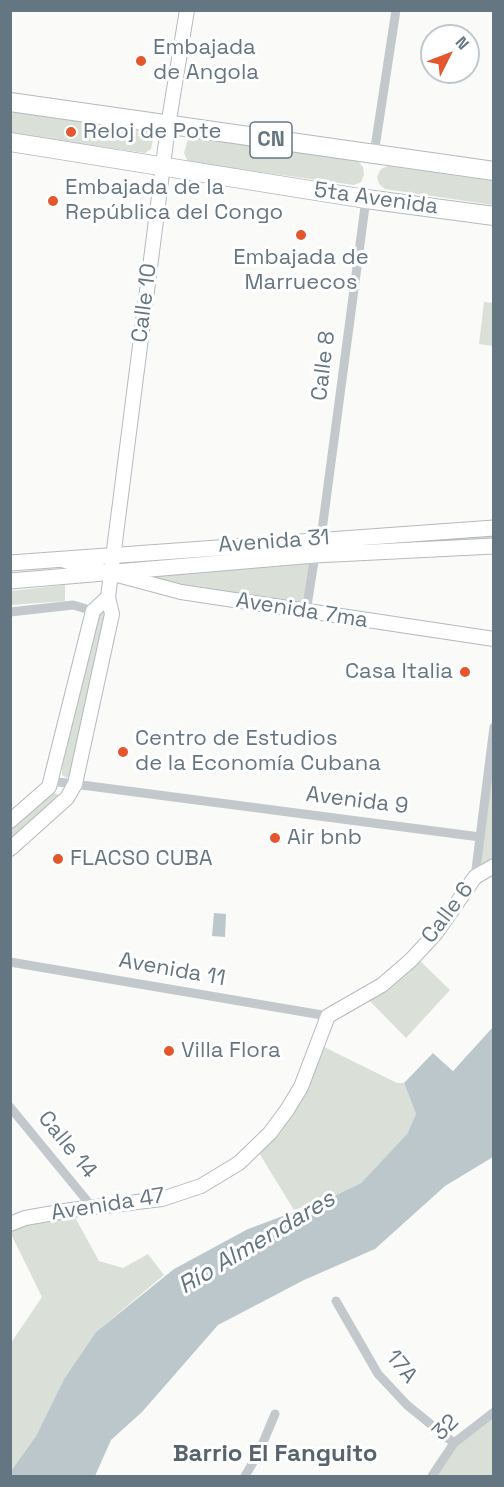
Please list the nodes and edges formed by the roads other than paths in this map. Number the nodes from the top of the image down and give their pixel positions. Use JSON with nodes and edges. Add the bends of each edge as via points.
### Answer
{"nodes":[{"id":1,"x":186,"y":10,"type":"edge"},
{"id":2,"x":396,"y":10,"type":"edge"},
{"id":3,"x":10,"y":102,"type":"edge"},
{"id":4,"x":168,"y":126,"type":"junction"},
{"id":5,"x":10,"y":142,"type":"edge"},
{"id":6,"x":374,"y":154,"type":"junction"},
{"id":7,"x":163,"y":166,"type":"junction"},
{"id":8,"x":494,"y":171,"type":"edge"},
{"id":9,"x":366,"y":199,"type":"junction"},
{"id":10,"x":494,"y":216,"type":"edge"},
{"id":11,"x":494,"y":528,"type":"edge"},
{"id":12,"x":321,"y":538,"type":"junction"},
{"id":13,"x":494,"y":546,"type":"edge"},
{"id":14,"x":392,"y":551,"type":"junction"},
{"id":15,"x":113,"y":554,"type":"junction"},
{"id":16,"x":494,"y":554,"type":"edge"},
{"id":17,"x":315,"y":555,"type":"junction"},
{"id":18,"x":10,"y":557,"type":"edge"},
{"id":19,"x":54,"y":558,"type":"junction"},
{"id":20,"x":10,"y":563,"type":"edge"},
{"id":21,"x":112,"y":573,"type":"junction"},
{"id":22,"x":10,"y":581,"type":"edge"},
{"id":23,"x":108,"y":597,"type":"junction"},
{"id":24,"x":93,"y":611,"type":"junction"},
{"id":25,"x":10,"y":612,"type":"edge"},
{"id":26,"x":306,"y":612,"type":"junction"},
{"id":27,"x":494,"y":639,"type":"edge"},
{"id":28,"x":494,"y":727,"type":"edge"},
{"id":29,"x":51,"y":780,"type":"junction"},
{"id":30,"x":75,"y":784,"type":"junction"},
{"id":31,"x":10,"y":821,"type":"edge"},
{"id":32,"x":480,"y":837,"type":"junction"},
{"id":33,"x":10,"y":849,"type":"edge"},
{"id":34,"x":494,"y":866,"type":"edge"},
{"id":35,"x":476,"y":877,"type":"junction"},
{"id":36,"x":10,"y":962,"type":"edge"},
{"id":37,"x":328,"y":1016,"type":"junction"},
{"id":38,"x":10,"y":1107,"type":"edge"},
{"id":39,"x":93,"y":1208,"type":"junction"},
{"id":40,"x":10,"y":1224,"type":"edge"},
{"id":41,"x":336,"y":1301,"type":"dead end"},
{"id":42,"x":494,"y":1412,"type":"edge"},
{"id":43,"x":275,"y":1414,"type":"dead end"},
{"id":44,"x":454,"y":1443,"type":"junction"},
{"id":45,"x":245,"y":1476,"type":"edge"},
{"id":46,"x":432,"y":1476,"type":"edge"}],
"edges":[{"from":1,"to":4,"type":"main road","name":"Calle 10"},
{"from":2,"to":6,"type":"street"},
{"from":3,"to":4,"type":"highway","name":"5ta Avenida","number":"CN"},
{"from":4,"to":6,"type":"highway","name":"5ta Avenida","number":"CN"},
{"from":4,"to":7,"type":"main road","name":"Calle 10"},
{"from":5,"to":7,"type":"highway","name":"5ta Avenida","number":"CN"},
{"from":6,"to":8,"type":"highway","name":"5ta Avenida","number":"CN"},
{"from":7,"to":9,"type":"highway","name":"5ta Avenida","number":"CN"},
{"from":7,"to":15,"type":"main road","name":"Calle 10"},
{"from":9,"to":10,"type":"highway","name":"5ta Avenida","number":"CN"},
{"from":9,"to":12,"type":"street","name":"Calle 8"},
{"from":11,"to":12,"type":"main road","name":"Avenida 31"},
{"from":12,"to":15,"type":"main road","name":"Avenida 31"},
{"from":13,"to":14,"type":"main road","name":"Avenida 31"},
{"from":14,"to":16,"type":"main road"},
{"from":14,"to":17,"type":"main road","name":"Avenida 31"},
{"from":15,"to":19,"type":"main road","name":"Avenida 31"},
{"from":15,"to":21,"type":"main road","name":"Calle 10"},
{"from":17,"to":21,"type":"main road","name":"Avenida 31"},
{"from":17,"to":26,"type":"street"},
{"from":18,"to":19,"type":"main road"},
{"from":19,"to":20,"type":"main road","name":"Avenida 31"},
{"from":19,"to":21,"type":"main road","name":"Avenida 31"},
{"from":21,"to":22,"type":"main road","name":"Avenida 31"},
{"from":21,"to":23,"type":"main road","name":"Calle 10"},
{"from":21,"to":26,"type":"main road","name":"Avenida 7ma","via":[[181,592]]},
{"from":23,"to":24,"type":"main road"},
{"from":23,"to":30,"type":"main road","name":"Calle 10","via":[[111,614]]},
{"from":24,"to":25,"type":"street","via":[[72,605]]},
{"from":24,"to":29,"type":"main road"},
{"from":26,"to":27,"type":"main road","name":"Avenida 7ma"},
{"from":28,"to":32,"type":"street","name":"Calle 6"},
{"from":29,"to":30,"type":"street","name":"Avenida 9"},
{"from":29,"to":31,"type":"main road","via":[[49,787]]},
{"from":30,"to":32,"type":"street","name":"Avenida 9"},
{"from":30,"to":33,"type":"main road","via":[[67,798]]},
{"from":32,"to":35,"type":"street","name":"Calle 6"},
{"from":34,"to":35,"type":"main road"},
{"from":35,"to":37,"type":"main road","name":"Calle 6","via":[[436,933],[411,960],[382,985]]},
{"from":36,"to":37,"type":"street","name":"Avenida 11"},
{"from":37,"to":39,"type":"main road","name":"Avenida 47","via":[[287,1110],[270,1133],[239,1162],[201,1186],[162,1199]]},
{"from":38,"to":39,"type":"street","name":"Calle 14"},
{"from":39,"to":40,"type":"main road","name":"Avenida 47","via":[[25,1218]]},
{"from":41,"to":44,"type":"street","name":"17A","via":[[378,1374],[407,1405]]},
{"from":42,"to":44,"type":"street","name":"32"},
{"from":43,"to":45,"type":"street"},
{"from":44,"to":46,"type":"street","name":"32"}]}
